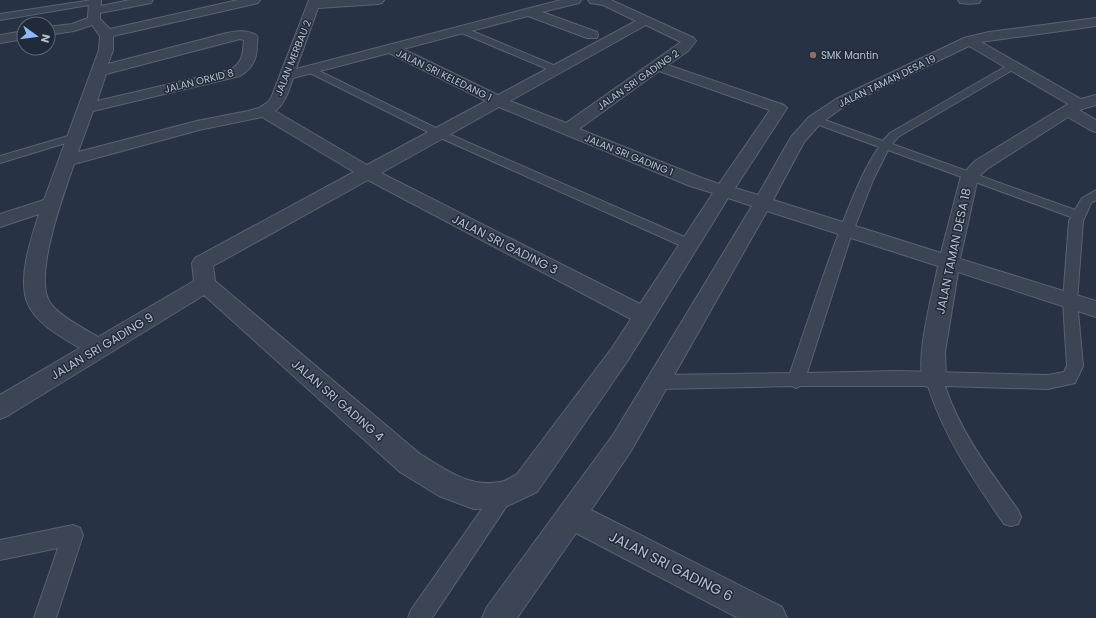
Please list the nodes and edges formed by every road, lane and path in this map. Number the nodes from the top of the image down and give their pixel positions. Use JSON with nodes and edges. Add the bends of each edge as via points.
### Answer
{"nodes":[{"id":1,"x":148,"y":0,"type":"edge"},
{"id":2,"x":254,"y":0,"type":"edge"},
{"id":3,"x":378,"y":0,"type":"edge"},
{"id":4,"x":575,"y":0,"type":"edge"},
{"id":5,"x":594,"y":0,"type":"edge"},
{"id":6,"x":964,"y":0,"type":"edge"},
{"id":7,"x":975,"y":0,"type":"edge"},
{"id":8,"x":315,"y":3,"type":"edge"},
{"id":9,"x":94,"y":8,"type":"edge"},
{"id":10,"x":529,"y":12,"type":"junction"},
{"id":11,"x":0,"y":16,"type":"edge"},
{"id":12,"x":646,"y":20,"type":"junction"},
{"id":13,"x":1096,"y":22,"type":"edge"},
{"id":14,"x":460,"y":29,"type":"junction"},
{"id":15,"x":56,"y":30,"type":"edge"},
{"id":16,"x":107,"y":34,"type":"junction"},
{"id":17,"x":592,"y":34,"type":"dead end"},
{"id":18,"x":16,"y":36,"type":"edge"},
{"id":19,"x":0,"y":39,"type":"edge"},
{"id":20,"x":969,"y":41,"type":"junction"},
{"id":21,"x":390,"y":48,"type":"junction"},
{"id":22,"x":658,"y":66,"type":"junction"},
{"id":23,"x":1014,"y":67,"type":"junction"},
{"id":24,"x":555,"y":69,"type":"junction"},
{"id":25,"x":311,"y":70,"type":"junction"},
{"id":26,"x":99,"y":71,"type":"junction"},
{"id":27,"x":288,"y":75,"type":"junction"},
{"id":28,"x":498,"y":101,"type":"junction"},
{"id":29,"x":1081,"y":104,"type":"edge"},
{"id":30,"x":87,"y":108,"type":"junction"},
{"id":31,"x":264,"y":111,"type":"junction"},
{"id":32,"x":815,"y":120,"type":"junction"},
{"id":33,"x":1096,"y":126,"type":"edge"},
{"id":34,"x":566,"y":130,"type":"junction"},
{"id":35,"x":438,"y":133,"type":"junction"},
{"id":36,"x":75,"y":138,"type":"junction"},
{"id":37,"x":884,"y":144,"type":"junction"},
{"id":38,"x":0,"y":160,"type":"edge"},
{"id":39,"x":66,"y":161,"type":"junction"},
{"id":40,"x":366,"y":172,"type":"junction"},
{"id":41,"x":970,"y":176,"type":"junction"},
{"id":42,"x":724,"y":192,"type":"junction"},
{"id":43,"x":1096,"y":194,"type":"edge"},
{"id":44,"x":51,"y":204,"type":"junction"},
{"id":45,"x":762,"y":204,"type":"junction"},
{"id":46,"x":1078,"y":215,"type":"junction"},
{"id":47,"x":0,"y":221,"type":"edge"},
{"id":48,"x":846,"y":231,"type":"junction"},
{"id":49,"x":690,"y":245,"type":"junction"},
{"id":50,"x":949,"y":262,"type":"junction"},
{"id":51,"x":203,"y":274,"type":"junction"},
{"id":52,"x":1070,"y":301,"type":"junction"},
{"id":53,"x":1096,"y":309,"type":"edge"},
{"id":54,"x":644,"y":316,"type":"junction"},
{"id":55,"x":98,"y":348,"type":"junction"},
{"id":56,"x":934,"y":379,"type":"junction"},
{"id":57,"x":796,"y":381,"type":"junction"},
{"id":58,"x":659,"y":382,"type":"junction"},
{"id":59,"x":0,"y":408,"type":"edge"},
{"id":60,"x":503,"y":496,"type":"junction"},
{"id":61,"x":571,"y":514,"type":"junction"},
{"id":62,"x":1011,"y":517,"type":"dead end"},
{"id":63,"x":0,"y":550,"type":"edge"},
{"id":64,"x":45,"y":618,"type":"edge"},
{"id":65,"x":419,"y":618,"type":"edge"},
{"id":66,"x":498,"y":618,"type":"edge"},
{"id":67,"x":772,"y":618,"type":"edge"}],
"edges":[{"from":1,"to":9,"type":"street"},
{"from":2,"to":16,"type":"street"},
{"from":3,"to":8,"type":"street"},
{"from":4,"to":10,"type":"street"},
{"from":5,"to":12,"type":"street","via":[[606,2]]},
{"from":6,"to":7,"type":"street"},
{"from":8,"to":27,"type":"street","name":"JALAN MERBAU 2"},
{"from":9,"to":11,"type":"lane"},
{"from":9,"to":15,"type":"street","via":[[74,27]]},
{"from":9,"to":16,"type":"street"},
{"from":10,"to":14,"type":"street"},
{"from":10,"to":17,"type":"street"},
{"from":12,"to":22,"type":"street","name":"JALAN SRI GADING 2","via":[[688,41],[683,48]]},
{"from":12,"to":24,"type":"street","name":"JALAN SRI GADING 9"},
{"from":13,"to":20,"type":"street","name":"JALAN TAMAN DESA 19"},
{"from":14,"to":21,"type":"street"},
{"from":14,"to":24,"type":"lane"},
{"from":16,"to":26,"type":"street","via":[[106,50]]},
{"from":18,"to":19,"type":"street"},
{"from":20,"to":23,"type":"street"},
{"from":20,"to":32,"type":"street","name":"JALAN TAMAN DESA 19","via":[[840,102]]},
{"from":21,"to":25,"type":"street"},
{"from":21,"to":28,"type":"street","name":"JALAN SRI KELEDANG 1"},
{"from":22,"to":34,"type":"street","name":"JALAN SRI GADING 2"},
{"from":22,"to":42,"type":"street","via":[[779,108]]},
{"from":23,"to":29,"type":"street"},
{"from":23,"to":37,"type":"lane"},
{"from":24,"to":28,"type":"street","name":"JALAN SRI GADING 9"},
{"from":25,"to":27,"type":"street"},
{"from":25,"to":35,"type":"lane"},
{"from":26,"to":30,"type":"street"},
{"from":26,"to":30,"type":"street","name":"JALAN ORKID 8","via":[[232,36],[250,38],[250,56],[247,64],[235,73]]},
{"from":27,"to":31,"type":"street","name":"JALAN MERBAU 2","via":[[274,105]]},
{"from":28,"to":34,"type":"street","name":"JALAN SRI GADING 1"},
{"from":28,"to":35,"type":"street","name":"JALAN SRI GADING 9"},
{"from":29,"to":33,"type":"street"},
{"from":29,"to":41,"type":"street","name":"JALAN TAMAN DESA 18","via":[[980,165]]},
{"from":30,"to":36,"type":"street"},
{"from":31,"to":39,"type":"street","via":[[196,126]]},
{"from":31,"to":40,"type":"street","name":"JALAN SRI GADING 3"},
{"from":32,"to":37,"type":"lane"},
{"from":32,"to":45,"type":"street","name":"JALAN TAMAN DESA 19","via":[[797,140]]},
{"from":34,"to":42,"type":"street","name":"JALAN SRI GADING 1"},
{"from":35,"to":40,"type":"street","name":"JALAN SRI GADING 9"},
{"from":35,"to":49,"type":"lane"},
{"from":36,"to":38,"type":"lane"},
{"from":36,"to":39,"type":"street"},
{"from":37,"to":41,"type":"lane"},
{"from":37,"to":48,"type":"lane"},
{"from":39,"to":44,"type":"street"},
{"from":40,"to":51,"type":"street","name":"JALAN SRI GADING 9"},
{"from":40,"to":54,"type":"street","name":"JALAN SRI GADING 3"},
{"from":41,"to":46,"type":"lane"},
{"from":41,"to":50,"type":"street","name":"JALAN TAMAN DESA 18"},
{"from":42,"to":45,"type":"street","name":"JALAN SRI GADING 1"},
{"from":42,"to":49,"type":"street"},
{"from":43,"to":46,"type":"lane","via":[[1086,202]]},
{"from":44,"to":47,"type":"street"},
{"from":44,"to":55,"type":"street","via":[[35,265],[38,301],[69,330]]},
{"from":45,"to":48,"type":"street","name":"JALAN SRI GADING 1"},
{"from":45,"to":58,"type":"street","name":"JALAN TAMAN DESA 19"},
{"from":46,"to":52,"type":"lane"},
{"from":48,"to":50,"type":"street","name":"JALAN SRI GADING 1"},
{"from":48,"to":57,"type":"lane"},
{"from":49,"to":54,"type":"street"},
{"from":50,"to":52,"type":"street","name":"JALAN SRI GADING 1"},
{"from":50,"to":56,"type":"street","name":"JALAN TAMAN DESA 18","via":[[933,352]]},
{"from":51,"to":55,"type":"street","name":"JALAN SRI GADING 9"},
{"from":51,"to":60,"type":"street","name":"JALAN SRI GADING 4","via":[[410,463],[449,487],[474,496]]},
{"from":52,"to":53,"type":"street","name":"JALAN SRI GADING 1"},
{"from":52,"to":56,"type":"lane","via":[[1075,366],[1069,378],[1048,382]]},
{"from":54,"to":60,"type":"street","via":[[587,402],[526,483]]},
{"from":55,"to":59,"type":"street","name":"JALAN SRI GADING 9"},
{"from":56,"to":57,"type":"lane"},
{"from":56,"to":62,"type":"lane","via":[[944,410],[970,458]]},
{"from":57,"to":58,"type":"lane"},
{"from":58,"to":61,"type":"street","name":"JALAN TAMAN DESA 19","via":[[622,444]]},
{"from":60,"to":65,"type":"lane"},
{"from":61,"to":66,"type":"street","name":"JALAN TAMAN DESA 19"},
{"from":61,"to":67,"type":"street","name":"JALAN SRI GADING 6"},
{"from":63,"to":64,"type":"lane","via":[[73,535]]}]}
